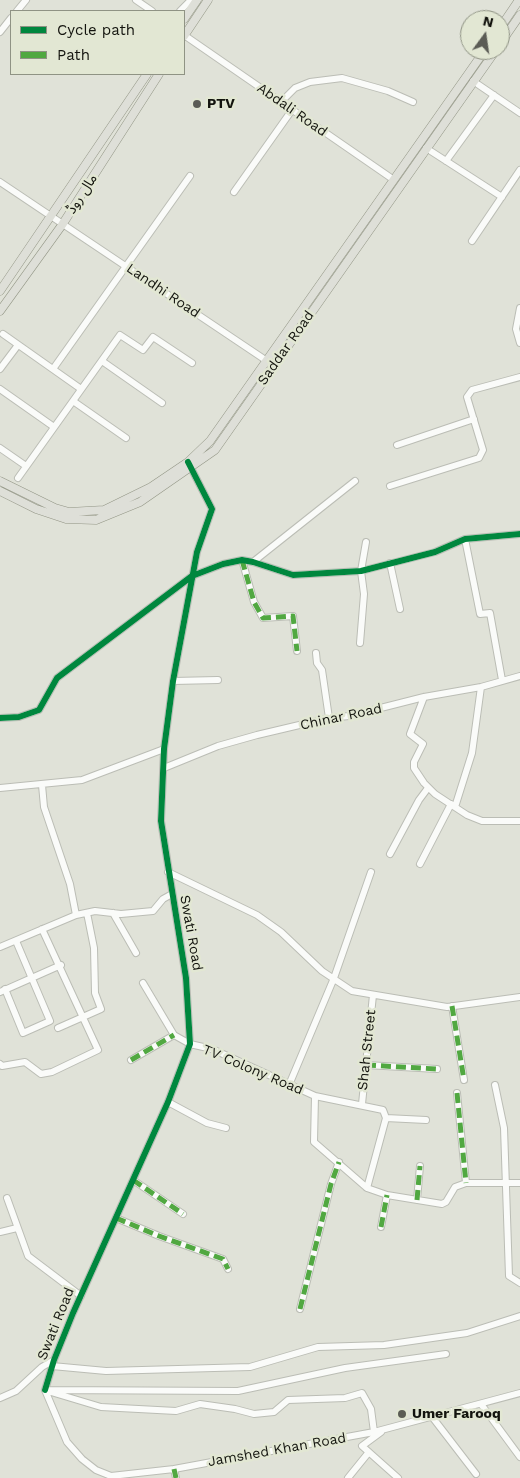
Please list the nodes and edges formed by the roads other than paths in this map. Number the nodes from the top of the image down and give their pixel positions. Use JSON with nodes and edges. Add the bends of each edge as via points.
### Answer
{"nodes":[{"id":1,"x":26,"y":0,"type":"edge"},
{"id":2,"x":136,"y":0,"type":"edge"},
{"id":3,"x":191,"y":0,"type":"edge"},
{"id":4,"x":197,"y":0,"type":"edge"},
{"id":5,"x":208,"y":0,"type":"edge"},
{"id":6,"x":520,"y":0,"type":"edge"},
{"id":7,"x":18,"y":10,"type":"edge"},
{"id":8,"x":151,"y":10,"type":"edge"},
{"id":9,"x":181,"y":10,"type":"edge"},
{"id":10,"x":510,"y":14,"type":"edge"},
{"id":11,"x":520,"y":14,"type":"edge"},
{"id":12,"x":185,"y":18,"type":"edge"},
{"id":13,"x":10,"y":19,"type":"edge"},
{"id":14,"x":510,"y":29,"type":"edge"},
{"id":15,"x":0,"y":32,"type":"edge"},
{"id":16,"x":185,"y":34,"type":"edge"},
{"id":17,"x":185,"y":36,"type":"edge"},
{"id":18,"x":480,"y":60,"type":"edge"},
{"id":19,"x":487,"y":60,"type":"edge"},
{"id":20,"x":146,"y":75,"type":"edge"},
{"id":21,"x":158,"y":75,"type":"edge"},
{"id":22,"x":470,"y":79,"type":"junction"},
{"id":23,"x":494,"y":95,"type":"junction"},
{"id":24,"x":281,"y":102,"type":"junction"},
{"id":25,"x":413,"y":102,"type":"dead end"},
{"id":26,"x":292,"y":110,"type":"junction"},
{"id":27,"x":520,"y":113,"type":"edge"},
{"id":28,"x":426,"y":148,"type":"junction"},
{"id":29,"x":446,"y":161,"type":"junction"},
{"id":30,"x":520,"y":170,"type":"edge"},
{"id":31,"x":190,"y":176,"type":"dead end"},
{"id":32,"x":0,"y":182,"type":"edge"},
{"id":33,"x":397,"y":182,"type":"junction"},
{"id":34,"x":234,"y":192,"type":"dead end"},
{"id":35,"x":502,"y":197,"type":"junction"},
{"id":36,"x":52,"y":217,"type":"junction"},
{"id":37,"x":62,"y":224,"type":"junction"},
{"id":38,"x":472,"y":241,"type":"dead end"},
{"id":39,"x":126,"y":265,"type":"junction"},
{"id":40,"x":0,"y":291,"type":"edge"},
{"id":41,"x":520,"y":308,"type":"edge"},
{"id":42,"x":0,"y":311,"type":"edge"},
{"id":43,"x":3,"y":334,"type":"dead end"},
{"id":44,"x":520,"y":343,"type":"edge"},
{"id":45,"x":18,"y":345,"type":"junction"},
{"id":46,"x":102,"y":361,"type":"junction"},
{"id":47,"x":192,"y":363,"type":"dead end"},
{"id":48,"x":270,"y":363,"type":"junction"},
{"id":49,"x":0,"y":369,"type":"edge"},
{"id":50,"x":53,"y":369,"type":"junction"},
{"id":51,"x":520,"y":377,"type":"edge"},
{"id":52,"x":0,"y":389,"type":"edge"},
{"id":53,"x":81,"y":389,"type":"junction"},
{"id":54,"x":73,"y":401,"type":"junction"},
{"id":55,"x":162,"y":403,"type":"dead end"},
{"id":56,"x":474,"y":418,"type":"junction"},
{"id":57,"x":54,"y":427,"type":"junction"},
{"id":58,"x":126,"y":438,"type":"dead end"},
{"id":59,"x":397,"y":444,"type":"dead end"},
{"id":60,"x":0,"y":448,"type":"edge"},
{"id":61,"x":190,"y":464,"type":"junction"},
{"id":62,"x":26,"y":466,"type":"junction"},
{"id":63,"x":18,"y":478,"type":"dead end"},
{"id":64,"x":0,"y":481,"type":"edge"},
{"id":65,"x":355,"y":481,"type":"dead end"},
{"id":66,"x":390,"y":486,"type":"dead end"},
{"id":67,"x":0,"y":491,"type":"edge"},
{"id":68,"x":520,"y":534,"type":"edge"},
{"id":69,"x":465,"y":539,"type":"junction"},
{"id":70,"x":366,"y":542,"type":"dead end"},
{"id":71,"x":242,"y":560,"type":"junction"},
{"id":72,"x":253,"y":562,"type":"junction"},
{"id":73,"x":390,"y":563,"type":"junction"},
{"id":74,"x":361,"y":571,"type":"junction"},
{"id":75,"x":192,"y":576,"type":"junction"},
{"id":76,"x":400,"y":610,"type":"dead end"},
{"id":77,"x":360,"y":643,"type":"dead end"},
{"id":78,"x":297,"y":651,"type":"dead end"},
{"id":79,"x":316,"y":653,"type":"dead end"},
{"id":80,"x":520,"y":676,"type":"edge"},
{"id":81,"x":218,"y":680,"type":"dead end"},
{"id":82,"x":502,"y":680,"type":"junction"},
{"id":83,"x":173,"y":681,"type":"junction"},
{"id":84,"x":481,"y":687,"type":"junction"},
{"id":85,"x":424,"y":697,"type":"junction"},
{"id":86,"x":0,"y":718,"type":"edge"},
{"id":87,"x":329,"y":718,"type":"junction"},
{"id":88,"x":164,"y":749,"type":"junction"},
{"id":89,"x":164,"y":768,"type":"junction"},
{"id":90,"x":42,"y":785,"type":"junction"},
{"id":91,"x":0,"y":788,"type":"edge"},
{"id":92,"x":428,"y":788,"type":"junction"},
{"id":93,"x":453,"y":805,"type":"junction"},
{"id":94,"x":520,"y":821,"type":"edge"},
{"id":95,"x":390,"y":854,"type":"dead end"},
{"id":96,"x":420,"y":864,"type":"dead end"},
{"id":97,"x":168,"y":872,"type":"junction"},
{"id":98,"x":371,"y":872,"type":"dead end"},
{"id":99,"x":172,"y":894,"type":"junction"},
{"id":100,"x":87,"y":913,"type":"junction"},
{"id":101,"x":113,"y":913,"type":"junction"},
{"id":102,"x":76,"y":915,"type":"junction"},
{"id":103,"x":42,"y":929,"type":"junction"},
{"id":104,"x":16,"y":941,"type":"junction"},
{"id":105,"x":0,"y":947,"type":"edge"},
{"id":106,"x":136,"y":953,"type":"dead end"},
{"id":107,"x":60,"y":966,"type":"junction"},
{"id":108,"x":31,"y":978,"type":"junction"},
{"id":109,"x":334,"y":978,"type":"junction"},
{"id":110,"x":143,"y":983,"type":"dead end"},
{"id":111,"x":2,"y":990,"type":"edge"},
{"id":112,"x":373,"y":995,"type":"junction"},
{"id":113,"x":520,"y":997,"type":"edge"},
{"id":114,"x":452,"y":1006,"type":"junction"},
{"id":115,"x":84,"y":1018,"type":"junction"},
{"id":116,"x":58,"y":1028,"type":"dead end"},
{"id":117,"x":174,"y":1035,"type":"junction"},
{"id":118,"x":190,"y":1044,"type":"junction"},
{"id":119,"x":131,"y":1060,"type":"dead end"},
{"id":120,"x":0,"y":1064,"type":"edge"},
{"id":121,"x":366,"y":1065,"type":"junction"},
{"id":122,"x":437,"y":1069,"type":"dead end"},
{"id":123,"x":464,"y":1080,"type":"dead end"},
{"id":124,"x":289,"y":1085,"type":"junction"},
{"id":125,"x":495,"y":1085,"type":"dead end"},
{"id":126,"x":457,"y":1093,"type":"dead end"},
{"id":127,"x":315,"y":1096,"type":"junction"},
{"id":128,"x":168,"y":1102,"type":"junction"},
{"id":129,"x":362,"y":1104,"type":"junction"},
{"id":130,"x":386,"y":1118,"type":"junction"},
{"id":131,"x":426,"y":1120,"type":"dead end"},
{"id":132,"x":226,"y":1128,"type":"dead end"},
{"id":133,"x":339,"y":1162,"type":"junction"},
{"id":134,"x":420,"y":1166,"type":"dead end"},
{"id":135,"x":133,"y":1180,"type":"junction"},
{"id":136,"x":466,"y":1183,"type":"junction"},
{"id":137,"x":507,"y":1183,"type":"junction"},
{"id":138,"x":520,"y":1183,"type":"edge"},
{"id":139,"x":367,"y":1188,"type":"junction"},
{"id":140,"x":387,"y":1195,"type":"junction"},
{"id":141,"x":7,"y":1198,"type":"dead end"},
{"id":142,"x":417,"y":1200,"type":"junction"},
{"id":143,"x":182,"y":1214,"type":"dead end"},
{"id":144,"x":116,"y":1218,"type":"junction"},
{"id":145,"x":381,"y":1227,"type":"dead end"},
{"id":146,"x":17,"y":1228,"type":"junction"},
{"id":147,"x":0,"y":1232,"type":"edge"},
{"id":148,"x":228,"y":1269,"type":"dead end"},
{"id":149,"x":520,"y":1283,"type":"edge"},
{"id":150,"x":80,"y":1296,"type":"junction"},
{"id":151,"x":300,"y":1309,"type":"dead end"},
{"id":152,"x":520,"y":1316,"type":"edge"},
{"id":153,"x":446,"y":1354,"type":"dead end"},
{"id":154,"x":53,"y":1363,"type":"junction"},
{"id":155,"x":45,"y":1390,"type":"junction"},
{"id":156,"x":520,"y":1393,"type":"edge"},
{"id":157,"x":0,"y":1398,"type":"edge"},
{"id":158,"x":481,"y":1404,"type":"junction"},
{"id":159,"x":434,"y":1418,"type":"junction"},
{"id":160,"x":386,"y":1429,"type":"junction"},
{"id":161,"x":374,"y":1432,"type":"junction"},
{"id":162,"x":369,"y":1452,"type":"junction"},
{"id":163,"x":520,"y":1457,"type":"edge"},
{"id":164,"x":174,"y":1469,"type":"junction"},
{"id":165,"x":476,"y":1474,"type":"dead end"},
{"id":166,"x":104,"y":1476,"type":"edge"},
{"id":167,"x":176,"y":1478,"type":"edge"},
{"id":168,"x":348,"y":1478,"type":"edge"},
{"id":169,"x":398,"y":1478,"type":"edge"}],
"edges":[{"from":1,"to":7,"type":"street"},
{"from":2,"to":8,"type":"street"},
{"from":3,"to":9,"type":"street"},
{"from":4,"to":12,"type":"main road"},
{"from":5,"to":16,"type":"main road"},
{"from":6,"to":10,"type":"main road"},
{"from":11,"to":14,"type":"main road"},
{"from":13,"to":15,"type":"street"},
{"from":17,"to":24,"type":"street","name":"Abdali Road"},
{"from":18,"to":22,"type":"main road","name":"Saddar Road"},
{"from":19,"to":22,"type":"main road","name":"Saddar Road"},
{"from":20,"to":36,"type":"main road","name":"مال روڈ"},
{"from":21,"to":37,"type":"main road","name":"مال روڈ"},
{"from":22,"to":23,"type":"street"},
{"from":22,"to":28,"type":"main road","name":"Saddar Road"},
{"from":22,"to":33,"type":"main road","name":"Saddar Road"},
{"from":23,"to":27,"type":"street"},
{"from":23,"to":29,"type":"street"},
{"from":24,"to":25,"type":"street","via":[[295,88],[310,82],[342,78]]},
{"from":24,"to":26,"type":"street","name":"Abdali Road"},
{"from":26,"to":33,"type":"street","name":"Abdali Road"},
{"from":26,"to":34,"type":"street"},
{"from":28,"to":29,"type":"street"},
{"from":28,"to":33,"type":"main road","name":"Saddar Road"},
{"from":29,"to":35,"type":"street"},
{"from":30,"to":35,"type":"street"},
{"from":31,"to":39,"type":"street"},
{"from":32,"to":36,"type":"street","name":"Landhi Road"},
{"from":33,"to":48,"type":"main road","name":"Saddar Road"},
{"from":35,"to":38,"type":"street"},
{"from":36,"to":37,"type":"street","name":"Landhi Road"},
{"from":36,"to":40,"type":"main road","name":"مال روڈ"},
{"from":37,"to":39,"type":"street","name":"Landhi Road"},
{"from":37,"to":42,"type":"main road","name":"مال روڈ"},
{"from":39,"to":48,"type":"street","name":"Landhi Road"},
{"from":39,"to":50,"type":"street"},
{"from":41,"to":44,"type":"street","via":[[516,329]]},
{"from":43,"to":45,"type":"street"},
{"from":45,"to":49,"type":"street"},
{"from":45,"to":50,"type":"street"},
{"from":46,"to":47,"type":"street","via":[[120,336],[143,350],[153,337]]},
{"from":46,"to":53,"type":"street"},
{"from":46,"to":55,"type":"street"},
{"from":48,"to":61,"type":"main road","name":"Saddar Road"},
{"from":50,"to":53,"type":"street"},
{"from":51,"to":56,"type":"street","via":[[472,390],[468,397]]},
{"from":52,"to":57,"type":"street"},
{"from":53,"to":54,"type":"street"},
{"from":54,"to":57,"type":"street"},
{"from":54,"to":58,"type":"street"},
{"from":56,"to":59,"type":"street"},
{"from":56,"to":66,"type":"street","via":[[483,450],[479,458]]},
{"from":57,"to":62,"type":"street"},
{"from":60,"to":62,"type":"street"},
{"from":61,"to":64,"type":"main road","via":[[104,510],[62,510]]},
{"from":61,"to":67,"type":"main road","via":[[140,502],[96,520],[66,519],[36,509]]},
{"from":61,"to":75,"type":"street","name":"Swati Road","via":[[212,510]]},
{"from":62,"to":63,"type":"street"},
{"from":65,"to":72,"type":"street"},
{"from":68,"to":69,"type":"street"},
{"from":69,"to":73,"type":"street","via":[[435,552]]},
{"from":69,"to":82,"type":"street","via":[[480,614],[490,613]]},
{"from":70,"to":74,"type":"street"},
{"from":71,"to":72,"type":"street"},
{"from":71,"to":75,"type":"street"},
{"from":71,"to":78,"type":"street","via":[[254,602],[263,618],[293,616]]},
{"from":72,"to":74,"type":"street","via":[[293,575]]},
{"from":73,"to":74,"type":"street"},
{"from":73,"to":76,"type":"street"},
{"from":74,"to":77,"type":"street","via":[[364,594]]},
{"from":75,"to":83,"type":"street","name":"Swati Road"},
{"from":75,"to":86,"type":"street","via":[[57,678],[39,710],[19,717]]},
{"from":79,"to":87,"type":"street","via":[[322,670]]},
{"from":80,"to":82,"type":"street","name":"Chinar Road"},
{"from":81,"to":83,"type":"street"},
{"from":82,"to":84,"type":"street","name":"Chinar Road"},
{"from":83,"to":88,"type":"street","name":"Swati Road"},
{"from":84,"to":85,"type":"street","name":"Chinar Road"},
{"from":84,"to":93,"type":"street","via":[[472,753]]},
{"from":85,"to":87,"type":"street","name":"Chinar Road"},
{"from":85,"to":92,"type":"street","via":[[410,734],[423,744],[414,768]]},
{"from":87,"to":89,"type":"street","name":"Chinar Road","via":[[218,746]]},
{"from":88,"to":89,"type":"street","name":"Swati Road"},
{"from":88,"to":90,"type":"street","via":[[82,780]]},
{"from":89,"to":97,"type":"street","name":"Swati Road","via":[[161,821]]},
{"from":90,"to":91,"type":"street"},
{"from":90,"to":102,"type":"street","via":[[44,807],[70,884]]},
{"from":92,"to":93,"type":"street"},
{"from":92,"to":95,"type":"street"},
{"from":93,"to":94,"type":"street","via":[[482,821]]},
{"from":93,"to":96,"type":"street"},
{"from":97,"to":99,"type":"street","name":"Swati Road"},
{"from":97,"to":109,"type":"street","via":[[258,915]]},
{"from":98,"to":109,"type":"street"},
{"from":99,"to":101,"type":"street","via":[[153,910]]},
{"from":99,"to":118,"type":"street","name":"Swati Road","via":[[186,978]]},
{"from":100,"to":101,"type":"street"},
{"from":100,"to":102,"type":"street"},
{"from":100,"to":115,"type":"street","via":[[94,948],[95,993],[101,1009]]},
{"from":101,"to":106,"type":"street"},
{"from":102,"to":103,"type":"street"},
{"from":103,"to":104,"type":"street"},
{"from":103,"to":107,"type":"street"},
{"from":104,"to":105,"type":"street"},
{"from":104,"to":108,"type":"street"},
{"from":107,"to":108,"type":"street"},
{"from":107,"to":115,"type":"street"},
{"from":108,"to":111,"type":"street"},
{"from":108,"to":111,"type":"street","via":[[50,1021],[23,1033]]},
{"from":109,"to":112,"type":"street","via":[[352,991]]},
{"from":109,"to":124,"type":"street"},
{"from":110,"to":117,"type":"street"},
{"from":112,"to":114,"type":"street"},
{"from":112,"to":121,"type":"street","name":"Shah Street"},
{"from":113,"to":114,"type":"street"},
{"from":114,"to":123,"type":"street"},
{"from":115,"to":116,"type":"street"},
{"from":115,"to":120,"type":"street","via":[[98,1050],[41,1074],[25,1062]]},
{"from":117,"to":118,"type":"street","name":"TV Colony Road"},
{"from":117,"to":119,"type":"street"},
{"from":118,"to":124,"type":"street","name":"TV Colony Road","via":[[212,1050]]},
{"from":118,"to":128,"type":"street","name":"Swati Road"},
{"from":121,"to":122,"type":"street"},
{"from":121,"to":129,"type":"street","name":"Shah Street"},
{"from":124,"to":127,"type":"street","name":"TV Colony Road"},
{"from":125,"to":137,"type":"street","via":[[504,1128]]},
{"from":126,"to":136,"type":"street"},
{"from":127,"to":129,"type":"street","name":"TV Colony Road"},
{"from":127,"to":133,"type":"street","via":[[314,1142]]},
{"from":128,"to":132,"type":"street","via":[[208,1123]]},
{"from":128,"to":135,"type":"street","name":"Swati Road"},
{"from":129,"to":130,"type":"street","name":"TV Colony Road","via":[[383,1110]]},
{"from":130,"to":131,"type":"street"},
{"from":130,"to":139,"type":"street"},
{"from":133,"to":139,"type":"street"},
{"from":133,"to":151,"type":"street"},
{"from":134,"to":142,"type":"street"},
{"from":135,"to":143,"type":"street"},
{"from":135,"to":144,"type":"street","name":"Swati Road"},
{"from":136,"to":137,"type":"street"},
{"from":136,"to":142,"type":"street","via":[[455,1187],[442,1204]]},
{"from":137,"to":138,"type":"street"},
{"from":137,"to":149,"type":"street","via":[[509,1276]]},
{"from":139,"to":140,"type":"street"},
{"from":140,"to":142,"type":"street"},
{"from":140,"to":145,"type":"street"},
{"from":141,"to":146,"type":"street"},
{"from":144,"to":148,"type":"street","via":[[223,1259]]},
{"from":144,"to":150,"type":"street","name":"Swati Road"},
{"from":146,"to":147,"type":"street"},
{"from":146,"to":150,"type":"street","via":[[28,1256]]},
{"from":150,"to":154,"type":"street","name":"Swati Road"},
{"from":152,"to":154,"type":"street","via":[[466,1333],[384,1345],[318,1347],[250,1367],[106,1371]]},
{"from":153,"to":155,"type":"street","via":[[345,1368],[238,1391]]},
{"from":154,"to":155,"type":"street","name":"Swati Road"},
{"from":154,"to":157,"type":"street","via":[[42,1367],[16,1390]]},
{"from":155,"to":161,"type":"street","via":[[101,1407],[176,1411],[200,1404],[254,1414],[274,1412],[288,1400],[345,1398],[362,1393],[371,1409]]},
{"from":155,"to":166,"type":"street","name":"Jamshed Khan Road","via":[[67,1442]]},
{"from":156,"to":158,"type":"street","name":"Jamshed Khan Road"},
{"from":158,"to":159,"type":"street","name":"Jamshed Khan Road"},
{"from":158,"to":163,"type":"street"},
{"from":159,"to":160,"type":"street","name":"Jamshed Khan Road"},
{"from":159,"to":165,"type":"street"},
{"from":160,"to":161,"type":"street","name":"Jamshed Khan Road"},
{"from":160,"to":162,"type":"street","via":[[362,1446]]},
{"from":161,"to":164,"type":"street","name":"Jamshed Khan Road"},
{"from":162,"to":168,"type":"street"},
{"from":162,"to":169,"type":"street"},
{"from":164,"to":166,"type":"street","name":"Jamshed Khan Road"},
{"from":164,"to":167,"type":"street"}]}
